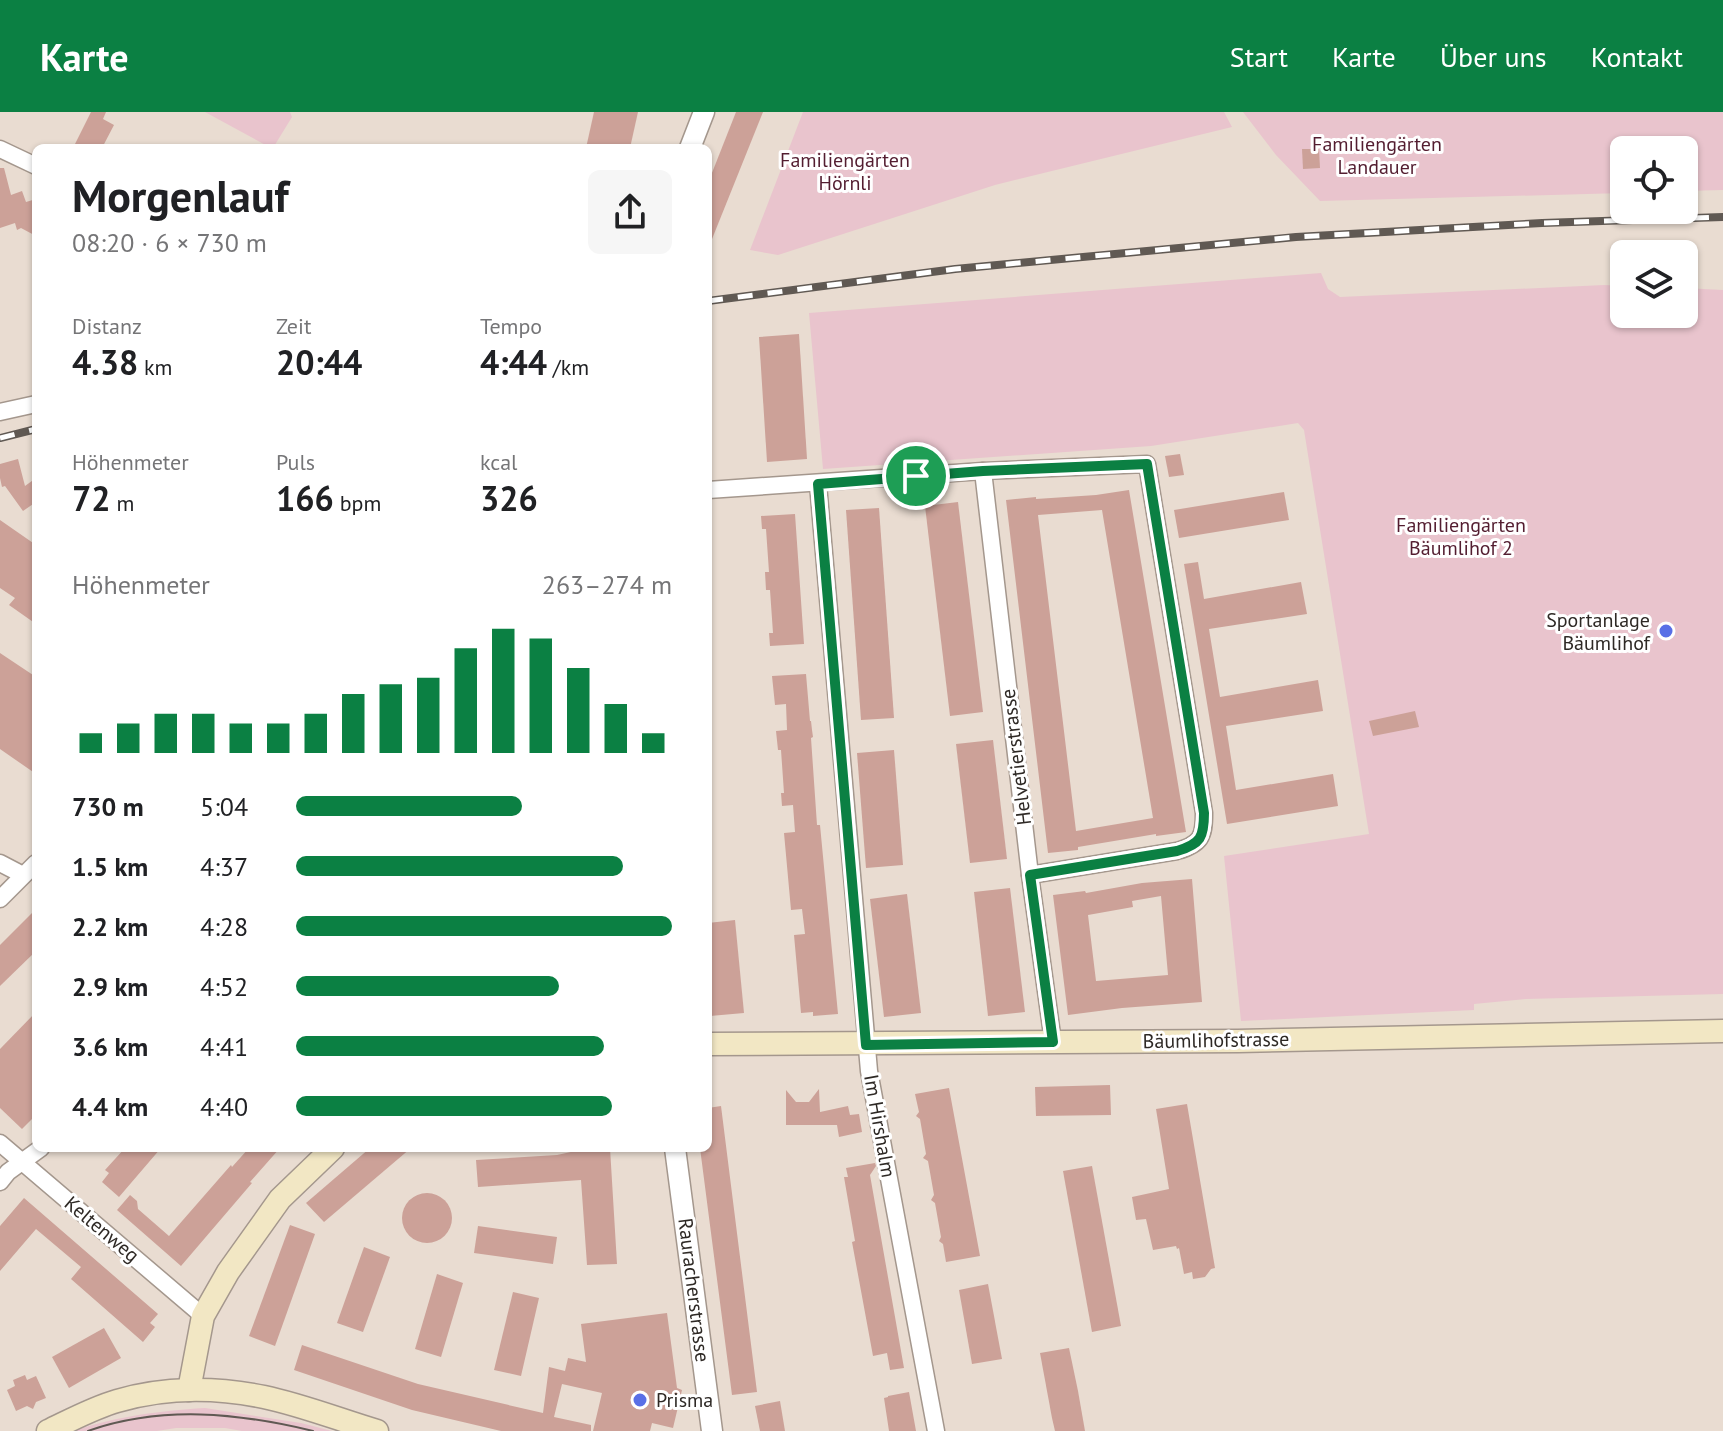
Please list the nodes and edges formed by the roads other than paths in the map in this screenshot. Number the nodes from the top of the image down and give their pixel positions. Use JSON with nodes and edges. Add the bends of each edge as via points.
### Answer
{"nodes":[{"id":1,"x":704,"y":112,"type":"edge"},
{"id":2,"x":692,"y":144,"type":"edge"},
{"id":3,"x":0,"y":149,"type":"edge"},
{"id":4,"x":32,"y":164,"type":"edge"},
{"id":5,"x":32,"y":405,"type":"edge"},
{"id":6,"x":0,"y":412,"type":"edge"},
{"id":7,"x":983,"y":471,"type":"junction"},
{"id":8,"x":818,"y":484,"type":"junction"},
{"id":9,"x":712,"y":490,"type":"edge"},
{"id":10,"x":0,"y":863,"type":"edge"},
{"id":11,"x":32,"y":867,"type":"edge"},
{"id":12,"x":23,"y":875,"type":"junction"},
{"id":13,"x":1030,"y":875,"type":"junction"},
{"id":14,"x":0,"y":899,"type":"edge"},
{"id":15,"x":1723,"y":1031,"type":"edge"},
{"id":16,"x":1053,"y":1042,"type":"junction"},
{"id":17,"x":712,"y":1044,"type":"edge"},
{"id":18,"x":866,"y":1045,"type":"junction"},
{"id":19,"x":0,"y":1143,"type":"edge"},
{"id":20,"x":36,"y":1152,"type":"edge"},
{"id":21,"x":329,"y":1152,"type":"edge"},
{"id":22,"x":676,"y":1152,"type":"edge"},
{"id":23,"x":22,"y":1162,"type":"junction"},
{"id":24,"x":0,"y":1182,"type":"edge"},
{"id":25,"x":203,"y":1316,"type":"junction"},
{"id":26,"x":189,"y":1390,"type":"junction"},
{"id":27,"x":48,"y":1431,"type":"edge"},
{"id":28,"x":377,"y":1431,"type":"edge"},
{"id":29,"x":712,"y":1431,"type":"edge"},
{"id":30,"x":936,"y":1431,"type":"edge"}],
"edges":[{"from":1,"to":2,"type":"street"},
{"from":3,"to":4,"type":"street"},
{"from":5,"to":6,"type":"street"},
{"from":7,"to":8,"type":"street"},
{"from":7,"to":13,"type":"street","name":"Helvetierstrasse"},
{"from":7,"to":13,"type":"street","via":[[1147,464],[1204,813],[1204,830],[1191,847]]},
{"from":8,"to":9,"type":"street"},
{"from":8,"to":18,"type":"street","name":"Im Hirshalm"},
{"from":10,"to":12,"type":"street"},
{"from":11,"to":12,"type":"street"},
{"from":12,"to":14,"type":"street"},
{"from":13,"to":16,"type":"street","name":"Helvetierstrasse"},
{"from":15,"to":16,"type":"main road","name":"Bäumlihofstrasse"},
{"from":16,"to":18,"type":"main road","name":"Bäumlihofstrasse"},
{"from":17,"to":18,"type":"main road","name":"Bäumlihofstrasse"},
{"from":18,"to":30,"type":"street","name":"Im Hirshalm"},
{"from":19,"to":23,"type":"street","name":"Keltenweg"},
{"from":20,"to":23,"type":"street"},
{"from":21,"to":25,"type":"main road","via":[[280,1199]]},
{"from":22,"to":29,"type":"street","name":"Rauracherstrasse"},
{"from":23,"to":24,"type":"street"},
{"from":23,"to":25,"type":"street","name":"Keltenweg"},
{"from":25,"to":26,"type":"main road"},
{"from":26,"to":27,"type":"main road","via":[[118,1401]]},
{"from":26,"to":28,"type":"main road","via":[[265,1397]]}]}
